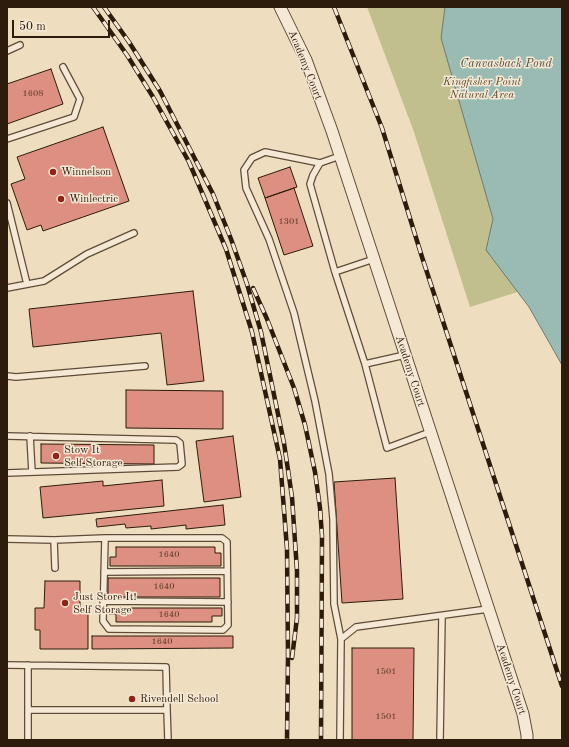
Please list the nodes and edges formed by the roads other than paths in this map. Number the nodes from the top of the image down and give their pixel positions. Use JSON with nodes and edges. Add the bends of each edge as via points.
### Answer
{"nodes":[{"id":1,"x":280,"y":7,"type":"edge"},
{"id":2,"x":20,"y":45,"type":"dead end"},
{"id":3,"x":7,"y":51,"type":"edge"},
{"id":4,"x":63,"y":67,"type":"dead end"},
{"id":5,"x":7,"y":138,"type":"edge"},
{"id":6,"x":340,"y":156,"type":"junction"},
{"id":7,"x":320,"y":163,"type":"junction"},
{"id":8,"x":7,"y":202,"type":"edge"},
{"id":9,"x":134,"y":233,"type":"dead end"},
{"id":10,"x":374,"y":259,"type":"junction"},
{"id":11,"x":335,"y":272,"type":"junction"},
{"id":12,"x":27,"y":284,"type":"junction"},
{"id":13,"x":7,"y":288,"type":"edge"},
{"id":14,"x":405,"y":355,"type":"junction"},
{"id":15,"x":364,"y":364,"type":"junction"},
{"id":16,"x":144,"y":366,"type":"dead end"},
{"id":17,"x":7,"y":376,"type":"edge"},
{"id":18,"x":430,"y":432,"type":"junction"},
{"id":19,"x":7,"y":436,"type":"edge"},
{"id":20,"x":30,"y":436,"type":"junction"},
{"id":21,"x":32,"y":472,"type":"junction"},
{"id":22,"x":7,"y":473,"type":"edge"},
{"id":23,"x":105,"y":538,"type":"junction"},
{"id":24,"x":7,"y":539,"type":"edge"},
{"id":25,"x":54,"y":540,"type":"junction"},
{"id":26,"x":54,"y":568,"type":"dead end"},
{"id":27,"x":227,"y":571,"type":"junction"},
{"id":28,"x":104,"y":572,"type":"junction"},
{"id":29,"x":103,"y":601,"type":"junction"},
{"id":30,"x":228,"y":602,"type":"junction"},
{"id":31,"x":488,"y":609,"type":"junction"},
{"id":32,"x":442,"y":616,"type":"junction"},
{"id":33,"x":341,"y":639,"type":"junction"},
{"id":34,"x":7,"y":664,"type":"edge"},
{"id":35,"x":28,"y":665,"type":"junction"},
{"id":36,"x":28,"y":710,"type":"junction"},
{"id":37,"x":167,"y":710,"type":"junction"},
{"id":38,"x":28,"y":740,"type":"edge"},
{"id":39,"x":168,"y":740,"type":"edge"},
{"id":40,"x":340,"y":740,"type":"edge"},
{"id":41,"x":440,"y":740,"type":"edge"},
{"id":42,"x":527,"y":740,"type":"edge"}],
"edges":[{"from":1,"to":6,"type":"street","name":"Academy Court","via":[[306,60]]},
{"from":2,"to":3,"type":"lane"},
{"from":4,"to":5,"type":"lane","via":[[80,99],[74,117]]},
{"from":6,"to":7,"type":"lane"},
{"from":6,"to":10,"type":"street","name":"Academy Court"},
{"from":7,"to":11,"type":"lane","via":[[310,184]]},
{"from":7,"to":33,"type":"lane","via":[[265,152],[252,158],[244,170],[246,188],[269,239],[294,313],[315,401],[329,474],[333,519],[334,604]]},
{"from":8,"to":12,"type":"lane"},
{"from":9,"to":12,"type":"lane","via":[[87,254],[44,281]]},
{"from":10,"to":11,"type":"lane"},
{"from":10,"to":14,"type":"street","name":"Academy Court"},
{"from":11,"to":15,"type":"lane"},
{"from":12,"to":13,"type":"lane"},
{"from":14,"to":15,"type":"lane"},
{"from":14,"to":18,"type":"street","name":"Academy Court"},
{"from":15,"to":18,"type":"lane","via":[[386,448]]},
{"from":16,"to":17,"type":"lane"},
{"from":18,"to":31,"type":"street","name":"Academy Court"},
{"from":19,"to":20,"type":"lane"},
{"from":20,"to":21,"type":"lane"},
{"from":20,"to":21,"type":"lane","via":[[176,440],[180,443],[182,464],[178,468]]},
{"from":21,"to":22,"type":"lane"},
{"from":23,"to":25,"type":"lane"},
{"from":23,"to":27,"type":"lane","via":[[222,538],[227,542]]},
{"from":23,"to":28,"type":"lane"},
{"from":24,"to":25,"type":"lane"},
{"from":25,"to":26,"type":"lane"},
{"from":27,"to":28,"type":"lane"},
{"from":27,"to":30,"type":"lane"},
{"from":28,"to":29,"type":"lane"},
{"from":29,"to":30,"type":"lane"},
{"from":29,"to":30,"type":"lane","via":[[103,621],[109,628],[216,630],[223,630],[228,625]]},
{"from":31,"to":32,"type":"lane"},
{"from":31,"to":42,"type":"street","name":"Academy Court","via":[[523,714]]},
{"from":32,"to":33,"type":"lane","via":[[356,627]]},
{"from":32,"to":41,"type":"lane"},
{"from":33,"to":40,"type":"lane"},
{"from":34,"to":35,"type":"lane"},
{"from":35,"to":36,"type":"lane"},
{"from":35,"to":37,"type":"lane","via":[[166,667]]},
{"from":36,"to":37,"type":"lane"},
{"from":36,"to":38,"type":"lane"},
{"from":37,"to":39,"type":"lane"}]}
